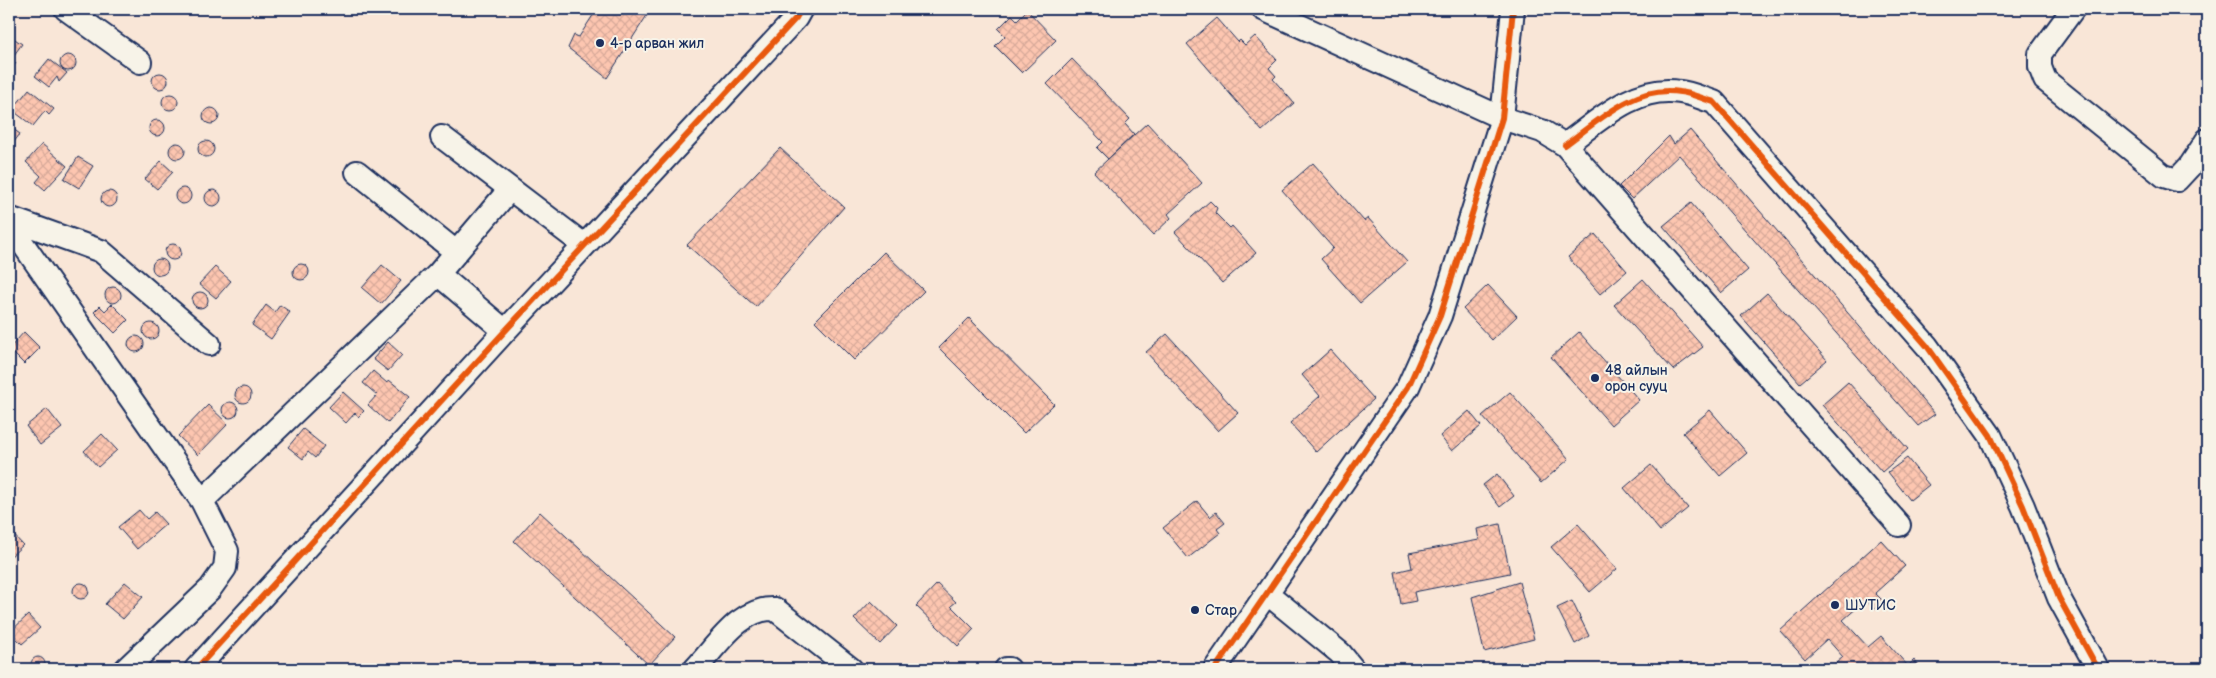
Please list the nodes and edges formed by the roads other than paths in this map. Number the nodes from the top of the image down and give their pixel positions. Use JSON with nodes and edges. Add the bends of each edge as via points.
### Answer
{"nodes":[{"id":1,"x":66,"y":9,"type":"edge"},
{"id":2,"x":801,"y":9,"type":"edge"},
{"id":3,"x":1263,"y":9,"type":"edge"},
{"id":4,"x":1512,"y":9,"type":"edge"},
{"id":5,"x":2073,"y":9,"type":"edge"},
{"id":6,"x":140,"y":62,"type":"dead end"},
{"id":7,"x":1502,"y":118,"type":"junction"},
{"id":8,"x":442,"y":137,"type":"dead end"},
{"id":9,"x":2207,"y":140,"type":"edge"},
{"id":10,"x":1565,"y":145,"type":"junction"},
{"id":11,"x":357,"y":172,"type":"dead end"},
{"id":12,"x":510,"y":188,"type":"junction"},
{"id":13,"x":9,"y":218,"type":"edge"},
{"id":14,"x":9,"y":224,"type":"edge"},
{"id":15,"x":584,"y":245,"type":"junction"},
{"id":16,"x":456,"y":252,"type":"junction"},
{"id":17,"x":438,"y":274,"type":"junction"},
{"id":18,"x":505,"y":331,"type":"junction"},
{"id":19,"x":210,"y":344,"type":"dead end"},
{"id":20,"x":202,"y":501,"type":"junction"},
{"id":21,"x":1899,"y":525,"type":"dead end"},
{"id":22,"x":1268,"y":594,"type":"junction"},
{"id":23,"x":126,"y":669,"type":"edge"},
{"id":24,"x":196,"y":669,"type":"edge"},
{"id":25,"x":695,"y":669,"type":"edge"},
{"id":26,"x":851,"y":669,"type":"edge"},
{"id":27,"x":1215,"y":669,"type":"edge"},
{"id":28,"x":1353,"y":669,"type":"edge"},
{"id":29,"x":2098,"y":669,"type":"edge"}],
"edges":[{"from":1,"to":6,"type":"street"},
{"from":2,"to":15,"type":"street"},
{"from":3,"to":7,"type":"street"},
{"from":4,"to":7,"type":"street"},
{"from":5,"to":9,"type":"street","via":[[2040,54],[2045,80],[2164,176],[2177,180]]},
{"from":7,"to":10,"type":"street","via":[[1542,131]]},
{"from":7,"to":22,"type":"street","via":[[1440,316],[1408,387]]},
{"from":8,"to":12,"type":"street"},
{"from":10,"to":21,"type":"street"},
{"from":10,"to":29,"type":"street","via":[[1619,106],[1650,92],[1680,91],[1714,102],[1927,346],[1990,435],[2023,506],[2058,598]]},
{"from":11,"to":16,"type":"street"},
{"from":12,"to":15,"type":"street"},
{"from":12,"to":16,"type":"street"},
{"from":13,"to":19,"type":"street","via":[[102,251]]},
{"from":14,"to":20,"type":"street"},
{"from":15,"to":18,"type":"street"},
{"from":16,"to":17,"type":"street"},
{"from":17,"to":18,"type":"street"},
{"from":17,"to":20,"type":"street"},
{"from":18,"to":24,"type":"street"},
{"from":20,"to":23,"type":"street","via":[[228,551],[225,568],[210,589]]},
{"from":22,"to":27,"type":"street"},
{"from":22,"to":28,"type":"street","via":[[1340,653]]},
{"from":25,"to":26,"type":"street","via":[[742,618],[766,608],[775,608]]}]}
